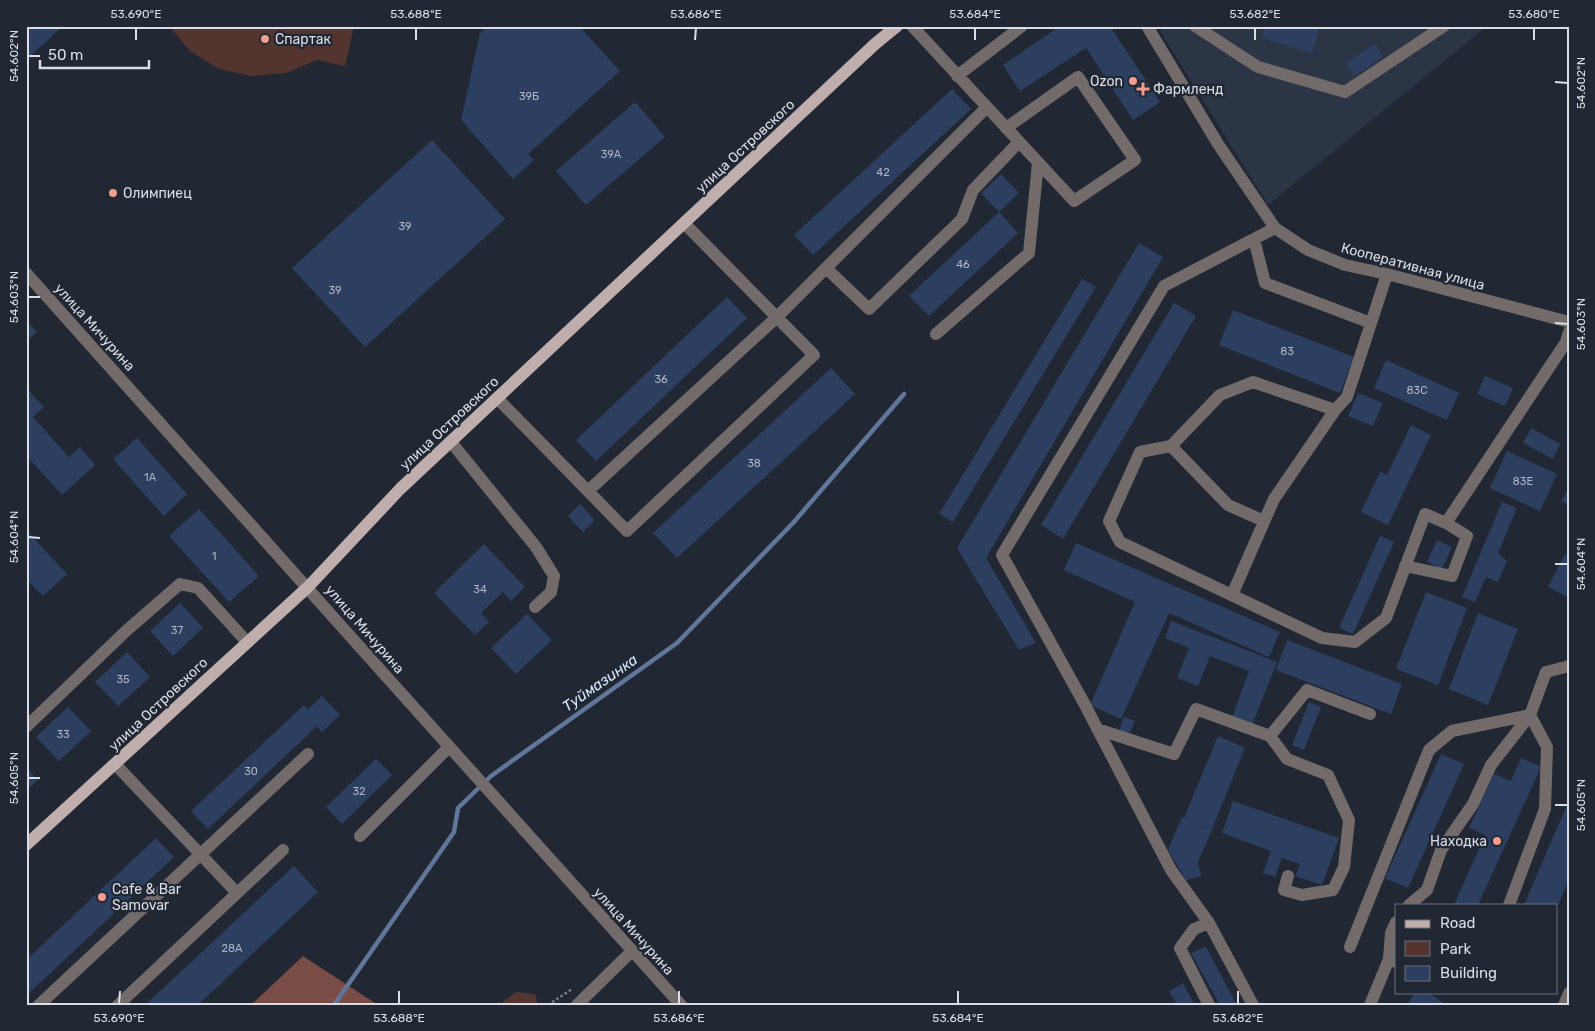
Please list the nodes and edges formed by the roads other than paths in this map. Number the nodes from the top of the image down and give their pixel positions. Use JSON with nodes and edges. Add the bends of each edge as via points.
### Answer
{"nodes":[{"id":1,"x":897,"y":26,"type":"edge"},
{"id":2,"x":912,"y":26,"type":"edge"},
{"id":3,"x":1022,"y":26,"type":"edge"},
{"id":4,"x":1147,"y":26,"type":"edge"},
{"id":5,"x":1195,"y":26,"type":"edge"},
{"id":6,"x":1444,"y":26,"type":"edge"},
{"id":7,"x":957,"y":76,"type":"junction"},
{"id":8,"x":987,"y":107,"type":"junction"},
{"id":9,"x":1006,"y":128,"type":"junction"},
{"id":10,"x":1019,"y":142,"type":"junction"},
{"id":11,"x":1038,"y":162,"type":"junction"},
{"id":12,"x":684,"y":223,"type":"junction"},
{"id":13,"x":1275,"y":228,"type":"junction"},
{"id":14,"x":1254,"y":239,"type":"junction"},
{"id":15,"x":826,"y":268,"type":"junction"},
{"id":16,"x":26,"y":273,"type":"edge"},
{"id":17,"x":1387,"y":274,"type":"junction"},
{"id":18,"x":777,"y":317,"type":"junction"},
{"id":19,"x":1569,"y":322,"type":"edge"},
{"id":20,"x":1371,"y":323,"type":"junction"},
{"id":21,"x":1569,"y":332,"type":"edge"},
{"id":22,"x":936,"y":334,"type":"dead end"},
{"id":23,"x":497,"y":398,"type":"junction"},
{"id":24,"x":1335,"y":410,"type":"junction"},
{"id":25,"x":451,"y":442,"type":"junction"},
{"id":26,"x":1171,"y":446,"type":"junction"},
{"id":27,"x":588,"y":491,"type":"junction"},
{"id":28,"x":1264,"y":522,"type":"junction"},
{"id":29,"x":1446,"y":523,"type":"junction"},
{"id":30,"x":1405,"y":566,"type":"junction"},
{"id":31,"x":308,"y":587,"type":"junction"},
{"id":32,"x":1232,"y":595,"type":"junction"},
{"id":33,"x":535,"y":607,"type":"dead end"},
{"id":34,"x":247,"y":642,"type":"junction"},
{"id":35,"x":1569,"y":666,"type":"edge"},
{"id":36,"x":1370,"y":714,"type":"dead end"},
{"id":37,"x":1530,"y":715,"type":"junction"},
{"id":38,"x":26,"y":727,"type":"edge"},
{"id":39,"x":1097,"y":729,"type":"junction"},
{"id":40,"x":1270,"y":736,"type":"junction"},
{"id":41,"x":449,"y":747,"type":"junction"},
{"id":42,"x":308,"y":754,"type":"dead end"},
{"id":43,"x":115,"y":764,"type":"junction"},
{"id":44,"x":360,"y":836,"type":"dead end"},
{"id":45,"x":26,"y":845,"type":"edge"},
{"id":46,"x":282,"y":850,"type":"dead end"},
{"id":47,"x":200,"y":854,"type":"junction"},
{"id":48,"x":1288,"y":876,"type":"dead end"},
{"id":49,"x":237,"y":893,"type":"junction"},
{"id":50,"x":1410,"y":904,"type":"edge"},
{"id":51,"x":1509,"y":904,"type":"edge"},
{"id":52,"x":1209,"y":923,"type":"junction"},
{"id":53,"x":1395,"y":924,"type":"edge"},
{"id":54,"x":1350,"y":947,"type":"dead end"},
{"id":55,"x":632,"y":951,"type":"junction"},
{"id":56,"x":1393,"y":960,"type":"edge"},
{"id":57,"x":1569,"y":993,"type":"edge"},
{"id":58,"x":39,"y":1005,"type":"edge"},
{"id":59,"x":118,"y":1005,"type":"edge"},
{"id":60,"x":577,"y":1005,"type":"edge"},
{"id":61,"x":681,"y":1005,"type":"edge"},
{"id":62,"x":1209,"y":1005,"type":"edge"},
{"id":63,"x":1253,"y":1005,"type":"edge"},
{"id":64,"x":1370,"y":1005,"type":"edge"},
{"id":65,"x":1564,"y":1005,"type":"edge"}],
"edges":[{"from":1,"to":12,"type":"main road","name":"улица Островского"},
{"from":2,"to":7,"type":"street"},
{"from":3,"to":7,"type":"street"},
{"from":4,"to":13,"type":"street","name":"Кооперативная улица","via":[[1218,144]]},
{"from":5,"to":6,"type":"street","via":[[1258,67],[1345,92]]},
{"from":7,"to":8,"type":"street"},
{"from":8,"to":9,"type":"street"},
{"from":8,"to":15,"type":"street"},
{"from":9,"to":10,"type":"street"},
{"from":9,"to":11,"type":"street","via":[[1078,77],[1134,160],[1074,201]]},
{"from":10,"to":11,"type":"street"},
{"from":10,"to":15,"type":"street","via":[[973,190],[962,220],[869,309]]},
{"from":11,"to":22,"type":"street","via":[[1029,253]]},
{"from":12,"to":18,"type":"street"},
{"from":12,"to":23,"type":"main road","name":"улица Островского"},
{"from":13,"to":14,"type":"street"},
{"from":13,"to":17,"type":"street","name":"Кооперативная улица","via":[[1308,250],[1344,265]]},
{"from":14,"to":20,"type":"street","via":[[1265,283]]},
{"from":14,"to":39,"type":"street","via":[[1164,286],[1002,555]]},
{"from":15,"to":18,"type":"street"},
{"from":16,"to":31,"type":"street","name":"улица Мичурина"},
{"from":17,"to":19,"type":"street","name":"Кооперативная улица"},
{"from":17,"to":20,"type":"street"},
{"from":18,"to":27,"type":"street"},
{"from":18,"to":27,"type":"street","via":[[814,355],[627,531]]},
{"from":20,"to":24,"type":"street","via":[[1347,397]]},
{"from":21,"to":29,"type":"street","via":[[1566,342]]},
{"from":23,"to":25,"type":"main road","name":"улица Островского"},
{"from":23,"to":27,"type":"street"},
{"from":24,"to":26,"type":"street","via":[[1253,382],[1220,395]]},
{"from":24,"to":28,"type":"street","via":[[1274,499]]},
{"from":25,"to":31,"type":"main road","name":"улица Островского","via":[[400,489]]},
{"from":25,"to":33,"type":"street","via":[[536,547],[554,576],[551,592]]},
{"from":26,"to":28,"type":"street","via":[[1228,505]]},
{"from":26,"to":32,"type":"street","via":[[1140,452],[1108,521],[1120,542]]},
{"from":28,"to":32,"type":"street"},
{"from":29,"to":30,"type":"street","via":[[1425,514]]},
{"from":29,"to":30,"type":"street","via":[[1467,536],[1452,576]]},
{"from":30,"to":32,"type":"street","via":[[1386,618],[1355,642],[1322,638]]},
{"from":31,"to":34,"type":"main road","name":"улица Островского"},
{"from":31,"to":41,"type":"street","name":"улица Мичурина"},
{"from":34,"to":38,"type":"street","via":[[198,588],[180,584]]},
{"from":34,"to":43,"type":"main road","name":"улица Островского"},
{"from":35,"to":37,"type":"street","via":[[1546,672]]},
{"from":36,"to":40,"type":"street","via":[[1307,690]]},
{"from":37,"to":50,"type":"street","via":[[1491,765],[1473,804],[1441,850],[1427,890]]},
{"from":37,"to":51,"type":"street","via":[[1547,746],[1545,809]]},
{"from":37,"to":54,"type":"street","via":[[1452,731],[1429,750]]},
{"from":39,"to":40,"type":"street","via":[[1174,754],[1196,709]]},
{"from":39,"to":52,"type":"street","via":[[1171,870]]},
{"from":40,"to":48,"type":"street","via":[[1286,759],[1328,775],[1349,820],[1344,868],[1333,890],[1302,895],[1284,890]]},
{"from":41,"to":44,"type":"street"},
{"from":41,"to":55,"type":"street","name":"улица Мичурина"},
{"from":42,"to":47,"type":"street"},
{"from":43,"to":45,"type":"main road","name":"улица Островского"},
{"from":43,"to":47,"type":"street"},
{"from":46,"to":49,"type":"street"},
{"from":47,"to":49,"type":"street"},
{"from":47,"to":58,"type":"street"},
{"from":49,"to":59,"type":"street"},
{"from":52,"to":62,"type":"street","via":[[1194,929],[1180,948]]},
{"from":52,"to":63,"type":"street"},
{"from":53,"to":56,"type":"street","via":[[1391,933]]},
{"from":55,"to":60,"type":"street"},
{"from":55,"to":61,"type":"street","name":"улица Мичурина"},
{"from":56,"to":64,"type":"street"},
{"from":57,"to":65,"type":"street"}]}
